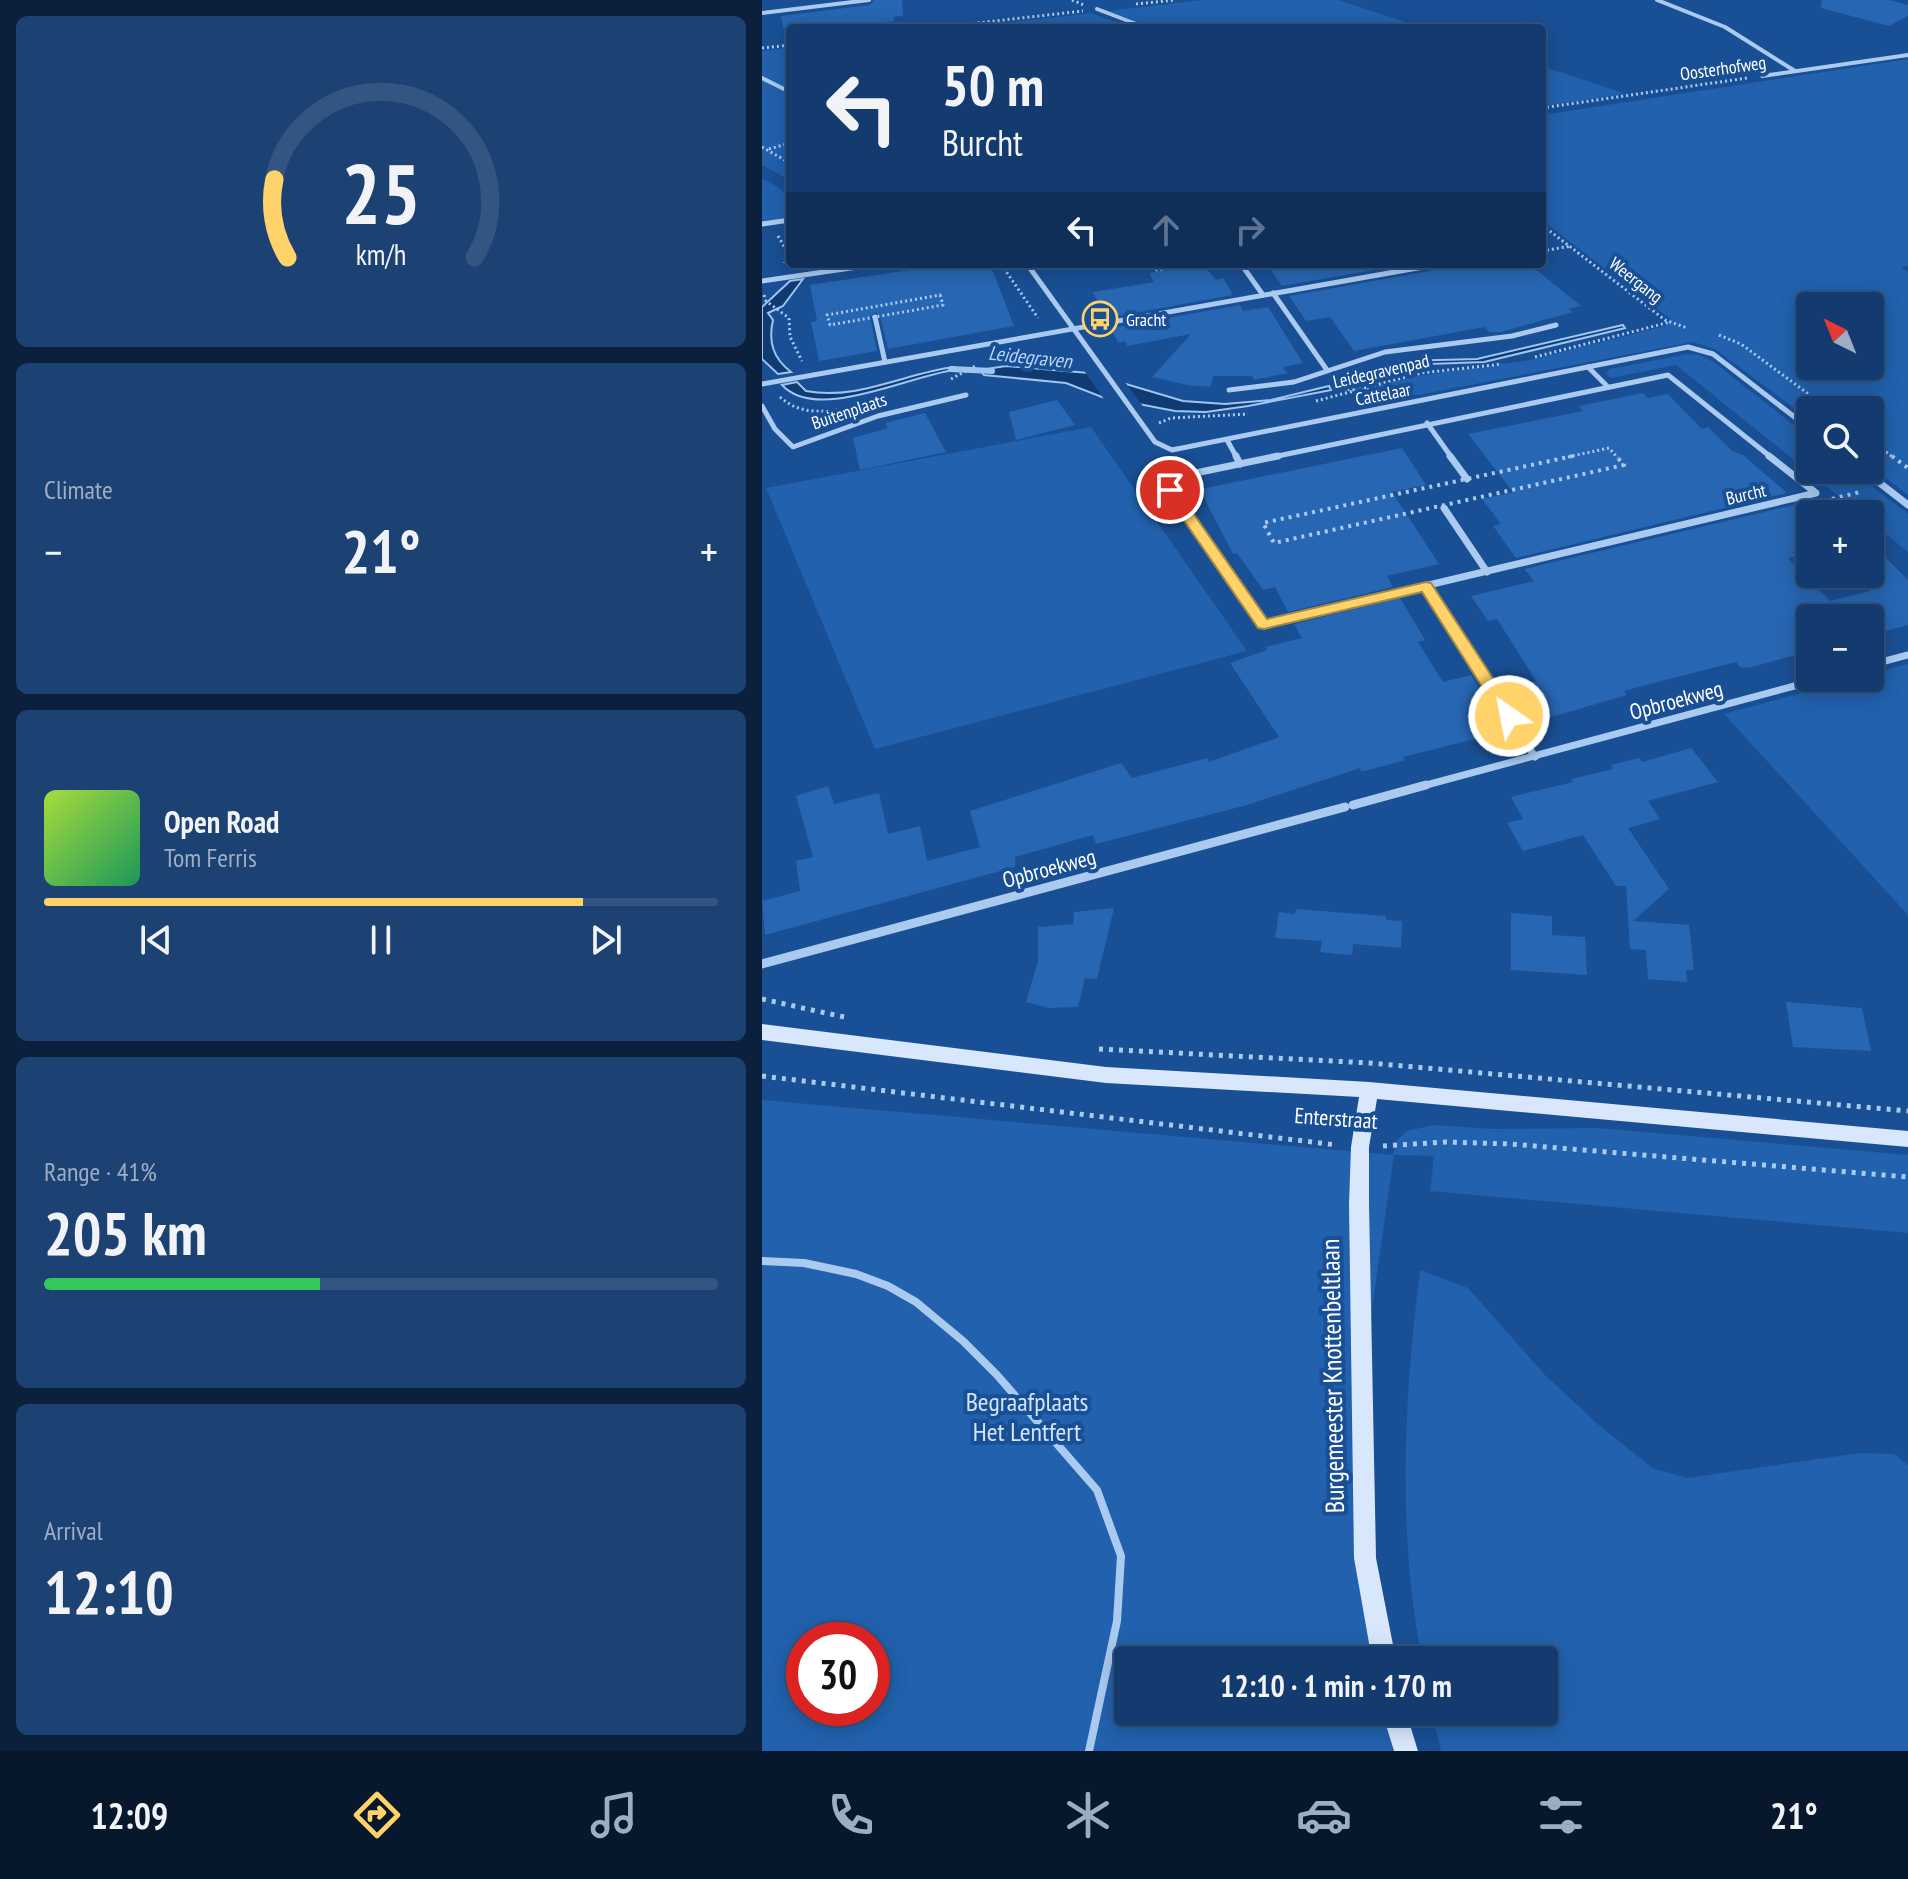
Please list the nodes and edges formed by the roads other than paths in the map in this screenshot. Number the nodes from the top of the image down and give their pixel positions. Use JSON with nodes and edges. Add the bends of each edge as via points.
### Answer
{"nodes":[{"id":1,"x":869,"y":0,"type":"edge"},
{"id":2,"x":1657,"y":0,"type":"edge"},
{"id":3,"x":1097,"y":9,"type":"road end"},
{"id":4,"x":762,"y":13,"type":"edge"},
{"id":5,"x":1136,"y":24,"type":"edge"},
{"id":6,"x":1908,"y":55,"type":"edge"},
{"id":7,"x":1795,"y":71,"type":"junction"},
{"id":8,"x":1762,"y":76,"type":"road end"},
{"id":9,"x":762,"y":78,"type":"edge"},
{"id":10,"x":786,"y":90,"type":"edge"},
{"id":11,"x":786,"y":221,"type":"edge"},
{"id":12,"x":762,"y":224,"type":"edge"},
{"id":13,"x":848,"y":268,"type":"edge"},
{"id":14,"x":1030,"y":268,"type":"edge"},
{"id":15,"x":1244,"y":268,"type":"edge"},
{"id":16,"x":1417,"y":268,"type":"edge"},
{"id":17,"x":762,"y":281,"type":"edge"},
{"id":18,"x":1273,"y":293,"type":"junction"},
{"id":19,"x":1263,"y":295,"type":"junction"},
{"id":20,"x":875,"y":317,"type":"dead end"},
{"id":21,"x":1556,"y":325,"type":"dead end"},
{"id":22,"x":1073,"y":328,"type":"junction"},
{"id":23,"x":885,"y":362,"type":"junction"},
{"id":24,"x":1588,"y":367,"type":"junction"},
{"id":25,"x":1327,"y":370,"type":"junction"},
{"id":26,"x":764,"y":384,"type":"edge"},
{"id":27,"x":1608,"y":387,"type":"junction"},
{"id":28,"x":1229,"y":390,"type":"dead end"},
{"id":29,"x":966,"y":395,"type":"dead end"},
{"id":30,"x":762,"y":406,"type":"edge"},
{"id":31,"x":1796,"y":418,"type":"edge"},
{"id":32,"x":1427,"y":423,"type":"junction"},
{"id":33,"x":1227,"y":440,"type":"junction"},
{"id":34,"x":1240,"y":464,"type":"junction"},
{"id":35,"x":1467,"y":479,"type":"dead end"},
{"id":36,"x":1880,"y":484,"type":"edge"},
{"id":37,"x":1908,"y":505,"type":"edge"},
{"id":38,"x":1444,"y":508,"type":"dead end"},
{"id":39,"x":1487,"y":572,"type":"junction"},
{"id":40,"x":1426,"y":587,"type":"junction"},
{"id":41,"x":1908,"y":655,"type":"edge"},
{"id":42,"x":1884,"y":661,"type":"edge"},
{"id":43,"x":1796,"y":686,"type":"edge"},
{"id":44,"x":1535,"y":757,"type":"junction"},
{"id":45,"x":762,"y":964,"type":"edge"},
{"id":46,"x":762,"y":1032,"type":"edge"},
{"id":47,"x":1369,"y":1090,"type":"junction"},
{"id":48,"x":1908,"y":1139,"type":"edge"},
{"id":49,"x":762,"y":1261,"type":"edge"},
{"id":50,"x":1381,"y":1646,"type":"edge"},
{"id":51,"x":1398,"y":1726,"type":"edge"},
{"id":52,"x":1089,"y":1751,"type":"edge"},
{"id":53,"x":1406,"y":1751,"type":"edge"}],
"edges":[{"from":1,"to":4,"type":"street"},
{"from":2,"to":7,"type":"street","via":[[1725,27]]},
{"from":3,"to":5,"type":"street"},
{"from":6,"to":7,"type":"street","name":"Oosterhofweg"},
{"from":7,"to":8,"type":"street","name":"Oosterhofweg"},
{"from":9,"to":10,"type":"street"},
{"from":11,"to":12,"type":"street"},
{"from":13,"to":17,"type":"street"},
{"from":14,"to":22,"type":"street","name":"Cattelaar"},
{"from":15,"to":19,"type":"street"},
{"from":16,"to":18,"type":"street"},
{"from":18,"to":19,"type":"street"},
{"from":18,"to":25,"type":"street"},
{"from":19,"to":22,"type":"street"},
{"from":20,"to":23,"type":"street","name":"Buitenplaats"},
{"from":21,"to":25,"type":"street","via":[[1503,339],[1383,352]]},
{"from":22,"to":23,"type":"street","name":"Buitenplaats"},
{"from":22,"to":33,"type":"street","name":"Cattelaar","via":[[1159,446],[1172,450]]},
{"from":23,"to":26,"type":"street","name":"Buitenplaats"},
{"from":24,"to":27,"type":"street"},
{"from":24,"to":31,"type":"street","name":"Cattelaar","via":[[1699,348]]},
{"from":24,"to":33,"type":"street","name":"Cattelaar"},
{"from":25,"to":28,"type":"street","via":[[1279,385]]},
{"from":27,"to":32,"type":"street","name":"Burcht"},
{"from":27,"to":39,"type":"street","name":"Burcht","via":[[1668,375],[1816,493]]},
{"from":29,"to":30,"type":"street","name":"Buitenplaats","via":[[849,423],[793,447]]},
{"from":32,"to":34,"type":"street","name":"Burcht"},
{"from":32,"to":35,"type":"street"},
{"from":33,"to":34,"type":"street"},
{"from":34,"to":40,"type":"street","name":"Burcht","via":[[1176,477],[1168,484],[1264,624]]},
{"from":36,"to":37,"type":"street"},
{"from":38,"to":39,"type":"street"},
{"from":39,"to":40,"type":"street","name":"Burcht"},
{"from":40,"to":44,"type":"street"},
{"from":41,"to":42,"type":"street"},
{"from":43,"to":44,"type":"street","name":"Opbroekweg"},
{"from":44,"to":45,"type":"street","name":"Opbroekweg"},
{"from":46,"to":47,"type":"main road","name":"Enterstraat","via":[[1106,1075]]},
{"from":47,"to":48,"type":"main road","name":"Enterstraat"},
{"from":47,"to":50,"type":"main road","name":"Burgemeester Knottenbeltlaan","via":[[1360,1147],[1365,1558]]},
{"from":49,"to":52,"type":"lane","via":[[856,1274],[916,1302],[997,1375],[1097,1490],[1121,1556],[1117,1621]]},
{"from":51,"to":53,"type":"main road"}]}
